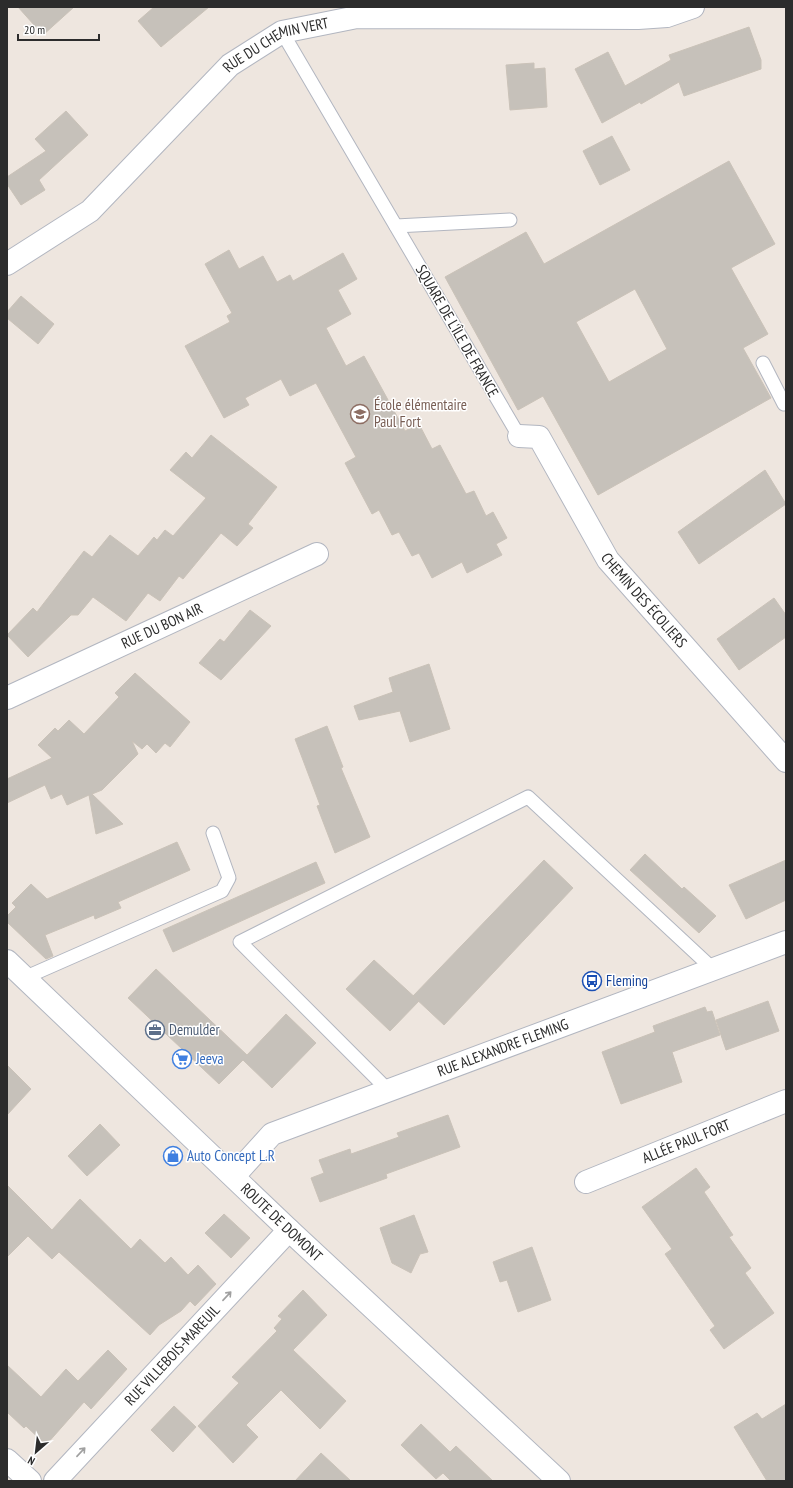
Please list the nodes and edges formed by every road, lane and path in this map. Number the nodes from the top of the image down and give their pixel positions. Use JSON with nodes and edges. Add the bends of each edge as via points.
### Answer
{"nodes":[{"id":1,"x":693,"y":7,"type":"edge"},
{"id":2,"x":555,"y":12,"type":"edge"},
{"id":3,"x":282,"y":32,"type":"junction"},
{"id":4,"x":510,"y":220,"type":"dead end"},
{"id":5,"x":396,"y":226,"type":"junction"},
{"id":6,"x":7,"y":264,"type":"edge"},
{"id":7,"x":763,"y":363,"type":"dead end"},
{"id":8,"x":786,"y":403,"type":"edge"},
{"id":9,"x":519,"y":436,"type":"joint"},
{"id":10,"x":317,"y":554,"type":"dead end"},
{"id":11,"x":7,"y":698,"type":"edge"},
{"id":12,"x":786,"y":761,"type":"edge"},
{"id":13,"x":213,"y":833,"type":"dead end"},
{"id":14,"x":786,"y":942,"type":"edge"},
{"id":15,"x":7,"y":961,"type":"edge"},
{"id":16,"x":713,"y":969,"type":"junction"},
{"id":17,"x":24,"y":978,"type":"junction"},
{"id":18,"x":388,"y":1090,"type":"junction"},
{"id":19,"x":786,"y":1101,"type":"edge"},
{"id":20,"x":234,"y":1176,"type":"junction"},
{"id":21,"x":586,"y":1182,"type":"dead end"},
{"id":22,"x":289,"y":1230,"type":"junction"},
{"id":23,"x":7,"y":1460,"type":"edge"},
{"id":24,"x":30,"y":1481,"type":"edge"},
{"id":25,"x":55,"y":1481,"type":"edge"},
{"id":26,"x":559,"y":1481,"type":"edge"}],
"edges":[{"from":1,"to":2,"type":"street","name":"RUE DU CHEMIN VERT","via":[[667,16],[645,18]]},
{"from":2,"to":3,"type":"street","name":"RUE DU CHEMIN VERT","via":[[358,17]]},
{"from":3,"to":5,"type":"lane","name":"SQUARE DE L'ÎLE DE FRANCE"},
{"from":3,"to":6,"type":"street","name":"RUE DU CHEMIN VERT","via":[[230,65],[90,211]]},
{"from":4,"to":5,"type":"lane"},
{"from":5,"to":9,"type":"lane","name":"SQUARE DE L'ÎLE DE FRANCE"},
{"from":7,"to":8,"type":"lane","via":[[784,404]]},
{"from":9,"to":12,"type":"street","name":"CHEMIN DES ÉCOLIERS","via":[[540,437],[608,560]]},
{"from":10,"to":11,"type":"street","name":"RUE DU BON AIR"},
{"from":13,"to":17,"type":"lane","via":[[229,878],[222,891]]},
{"from":14,"to":16,"type":"street","name":"RUE ALEXANDRE FLEMING"},
{"from":15,"to":17,"type":"street","name":"ROUTE DE DOMONT"},
{"from":16,"to":18,"type":"street","name":"RUE ALEXANDRE FLEMING"},
{"from":16,"to":18,"type":"lane","via":[[528,797],[240,942]]},
{"from":17,"to":20,"type":"street","name":"ROUTE DE DOMONT"},
{"from":18,"to":20,"type":"street","name":"RUE ALEXANDRE FLEMING","via":[[272,1134]]},
{"from":19,"to":21,"type":"street","name":"ALLÉE PAUL FORT"},
{"from":20,"to":22,"type":"street","name":"ROUTE DE DOMONT"},
{"from":25,"to":22,"type":"street","name":"RUE VILLEBOIS-MAREUIL","one_way":true},
{"from":22,"to":26,"type":"street","name":"ROUTE DE DOMONT"},
{"from":23,"to":24,"type":"street"}]}
